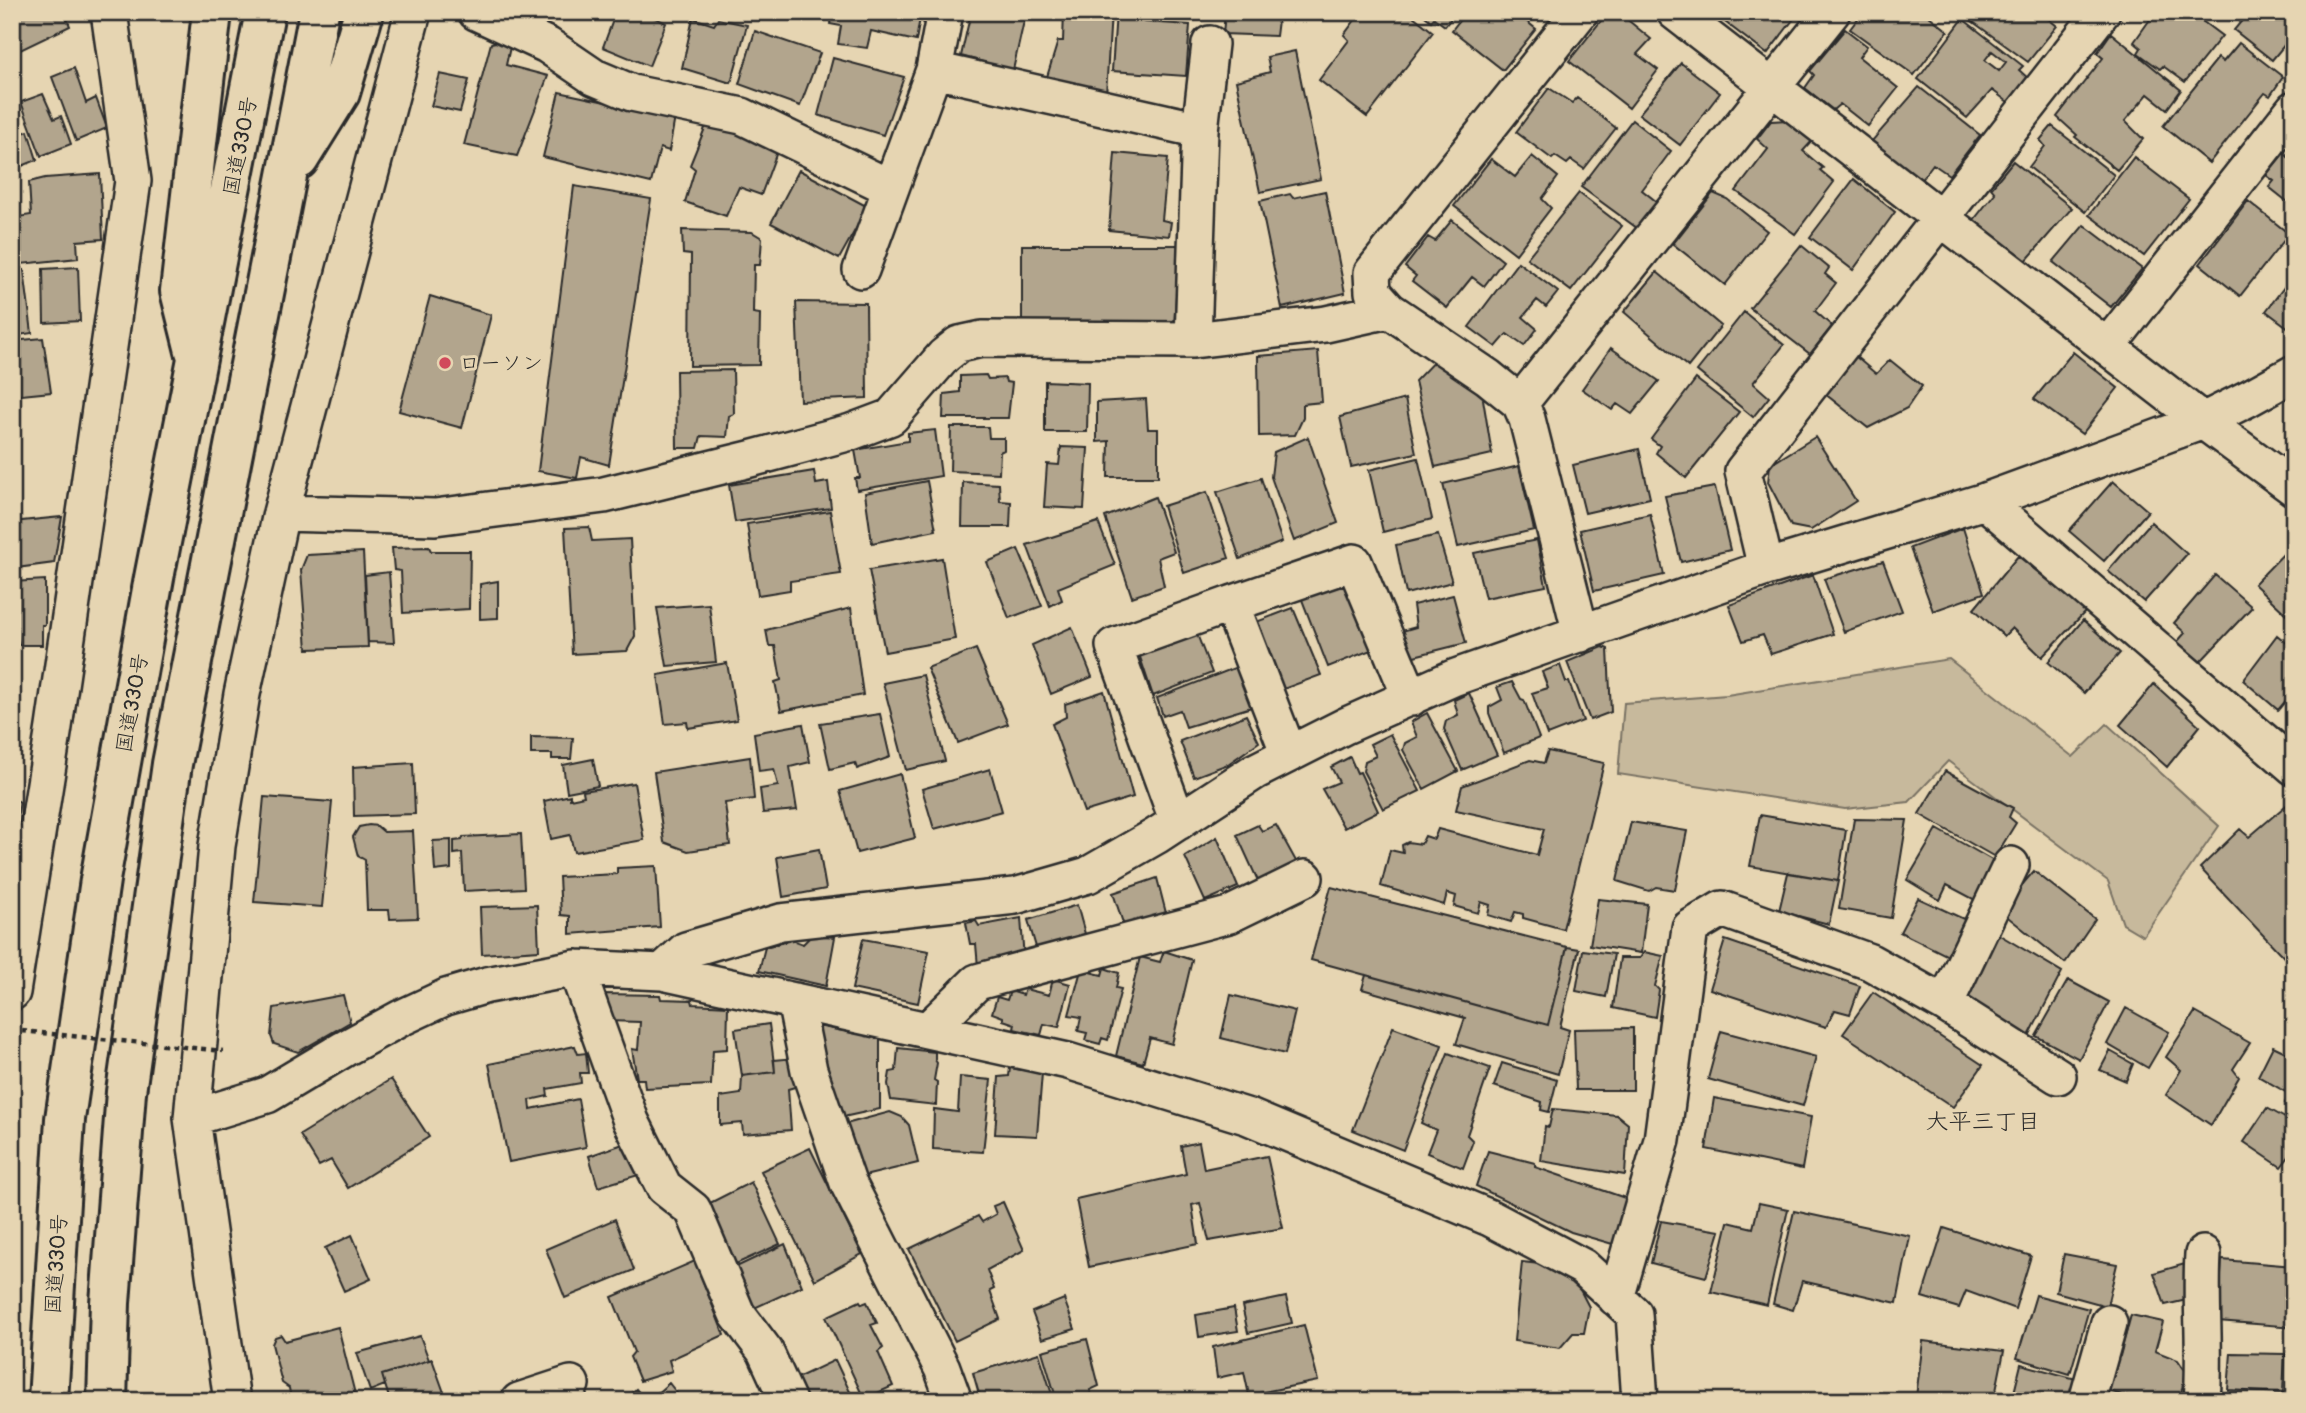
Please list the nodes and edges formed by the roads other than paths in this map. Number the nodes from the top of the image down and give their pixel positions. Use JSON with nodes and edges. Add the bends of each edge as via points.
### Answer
{"nodes":[{"id":1,"x":109,"y":12,"type":"edge"},
{"id":2,"x":212,"y":12,"type":"edge"},
{"id":3,"x":265,"y":12,"type":"edge"},
{"id":4,"x":319,"y":12,"type":"edge"},
{"id":5,"x":365,"y":12,"type":"edge"},
{"id":6,"x":413,"y":12,"type":"edge"},
{"id":7,"x":476,"y":12,"type":"edge"},
{"id":8,"x":945,"y":12,"type":"edge"},
{"id":9,"x":1580,"y":12,"type":"edge"},
{"id":10,"x":1675,"y":12,"type":"edge"},
{"id":11,"x":1832,"y":12,"type":"edge"},
{"id":12,"x":2102,"y":12,"type":"edge"},
{"id":13,"x":1210,"y":44,"type":"dead end"},
{"id":14,"x":934,"y":71,"type":"junction"},
{"id":15,"x":1772,"y":89,"type":"junction"},
{"id":16,"x":2294,"y":109,"type":"edge"},
{"id":17,"x":1200,"y":130,"type":"junction"},
{"id":18,"x":287,"y":178,"type":"junction"},
{"id":19,"x":891,"y":188,"type":"junction"},
{"id":20,"x":1940,"y":218,"type":"junction"},
{"id":21,"x":861,"y":270,"type":"dead end"},
{"id":22,"x":1389,"y":310,"type":"junction"},
{"id":23,"x":1193,"y":340,"type":"junction"},
{"id":24,"x":2107,"y":347,"type":"junction"},
{"id":25,"x":198,"y":363,"type":"junction"},
{"id":26,"x":2294,"y":373,"type":"edge"},
{"id":27,"x":1520,"y":403,"type":"junction"},
{"id":28,"x":2203,"y":421,"type":"junction"},
{"id":29,"x":2294,"y":488,"type":"edge"},
{"id":30,"x":1985,"y":501,"type":"junction"},
{"id":31,"x":281,"y":513,"type":"junction"},
{"id":32,"x":1766,"y":568,"type":"junction"},
{"id":33,"x":1231,"y":604,"type":"junction"},
{"id":34,"x":1581,"y":634,"type":"junction"},
{"id":35,"x":1411,"y":698,"type":"junction"},
{"id":36,"x":1289,"y":754,"type":"junction"},
{"id":37,"x":2294,"y":767,"type":"edge"},
{"id":38,"x":1178,"y":822,"type":"junction"},
{"id":39,"x":2011,"y":866,"type":"dead end"},
{"id":40,"x":1305,"y":878,"type":"dead end"},
{"id":41,"x":14,"y":954,"type":"edge"},
{"id":42,"x":576,"y":968,"type":"junction"},
{"id":43,"x":663,"y":972,"type":"junction"},
{"id":44,"x":12,"y":992,"type":"edge"},
{"id":45,"x":795,"y":1001,"type":"junction"},
{"id":46,"x":1945,"y":1004,"type":"junction"},
{"id":47,"x":928,"y":1030,"type":"junction"},
{"id":48,"x":2058,"y":1076,"type":"dead end"},
{"id":49,"x":192,"y":1118,"type":"junction"},
{"id":50,"x":2203,"y":1254,"type":"dead end"},
{"id":51,"x":1616,"y":1298,"type":"junction"},
{"id":52,"x":2109,"y":1323,"type":"dead end"},
{"id":53,"x":571,"y":1384,"type":"dead end"},
{"id":54,"x":48,"y":1401,"type":"edge"},
{"id":55,"x":107,"y":1401,"type":"edge"},
{"id":56,"x":232,"y":1401,"type":"edge"},
{"id":57,"x":519,"y":1401,"type":"edge"},
{"id":58,"x":788,"y":1401,"type":"edge"},
{"id":59,"x":954,"y":1401,"type":"edge"},
{"id":60,"x":1640,"y":1401,"type":"edge"},
{"id":61,"x":2087,"y":1401,"type":"edge"},
{"id":62,"x":2202,"y":1401,"type":"edge"}],
"edges":[{"from":1,"to":41,"type":"street","via":[[133,181],[36,846]]},
{"from":2,"to":25,"type":"highway","via":[[180,291]]},
{"from":3,"to":25,"type":"highway","name":"国道330号"},
{"from":4,"to":18,"type":"highway"},
{"from":5,"to":18,"type":"highway","via":[[340,93]]},
{"from":6,"to":31,"type":"street"},
{"from":7,"to":19,"type":"street","via":[[632,93],[741,116]]},
{"from":8,"to":14,"type":"street"},
{"from":9,"to":22,"type":"street","via":[[1373,273],[1373,292]]},
{"from":10,"to":15,"type":"street"},
{"from":11,"to":15,"type":"street"},
{"from":12,"to":20,"type":"street"},
{"from":13,"to":17,"type":"street"},
{"from":14,"to":17,"type":"street"},
{"from":14,"to":19,"type":"street"},
{"from":15,"to":20,"type":"street"},
{"from":15,"to":27,"type":"street"},
{"from":16,"to":24,"type":"street"},
{"from":17,"to":23,"type":"street"},
{"from":18,"to":55,"type":"highway","via":[[172,764],[127,1092]]},
{"from":19,"to":21,"type":"street"},
{"from":20,"to":24,"type":"street"},
{"from":20,"to":32,"type":"street","via":[[1742,471]]},
{"from":22,"to":23,"type":"street","via":[[1326,324]]},
{"from":22,"to":27,"type":"street"},
{"from":23,"to":31,"type":"street","via":[[982,339],[959,344],[891,417],[838,436],[604,495],[435,517]]},
{"from":24,"to":28,"type":"street"},
{"from":25,"to":54,"type":"highway","name":"国道330号","via":[[100,880],[65,1119]]},
{"from":26,"to":28,"type":"street"},
{"from":27,"to":34,"type":"street"},
{"from":28,"to":29,"type":"street"},
{"from":28,"to":30,"type":"street"},
{"from":30,"to":32,"type":"street"},
{"from":30,"to":37,"type":"street"},
{"from":31,"to":49,"type":"street","via":[[242,694],[217,846]]},
{"from":32,"to":34,"type":"street"},
{"from":33,"to":35,"type":"street","via":[[1354,562]]},
{"from":33,"to":36,"type":"street"},
{"from":33,"to":38,"type":"street","via":[[1114,646]]},
{"from":34,"to":35,"type":"street","via":[[1453,678]]},
{"from":35,"to":36,"type":"street"},
{"from":36,"to":38,"type":"street"},
{"from":38,"to":43,"type":"street","via":[[1088,875],[1015,895],[781,922],[686,950]]},
{"from":39,"to":46,"type":"street"},
{"from":40,"to":47,"type":"street","via":[[1229,915],[977,982]]},
{"from":41,"to":44,"type":"street"},
{"from":42,"to":43,"type":"street"},
{"from":42,"to":49,"type":"street","via":[[446,997],[267,1095]]},
{"from":42,"to":58,"type":"street","via":[[631,1121],[664,1187],[693,1210],[737,1314],[765,1351]]},
{"from":43,"to":45,"type":"street"},
{"from":45,"to":47,"type":"street"},
{"from":45,"to":59,"type":"street","via":[[809,1070],[848,1183],[942,1368]]},
{"from":46,"to":48,"type":"street"},
{"from":46,"to":51,"type":"street","via":[[1870,962],[1722,909],[1690,928],[1662,1140]]},
{"from":47,"to":51,"type":"street","via":[[1068,1061],[1249,1117],[1490,1218],[1583,1267]]},
{"from":49,"to":56,"type":"street"},
{"from":50,"to":62,"type":"street"},
{"from":51,"to":60,"type":"street","via":[[1634,1314]]},
{"from":52,"to":61,"type":"street"},
{"from":53,"to":57,"type":"street"}]}
